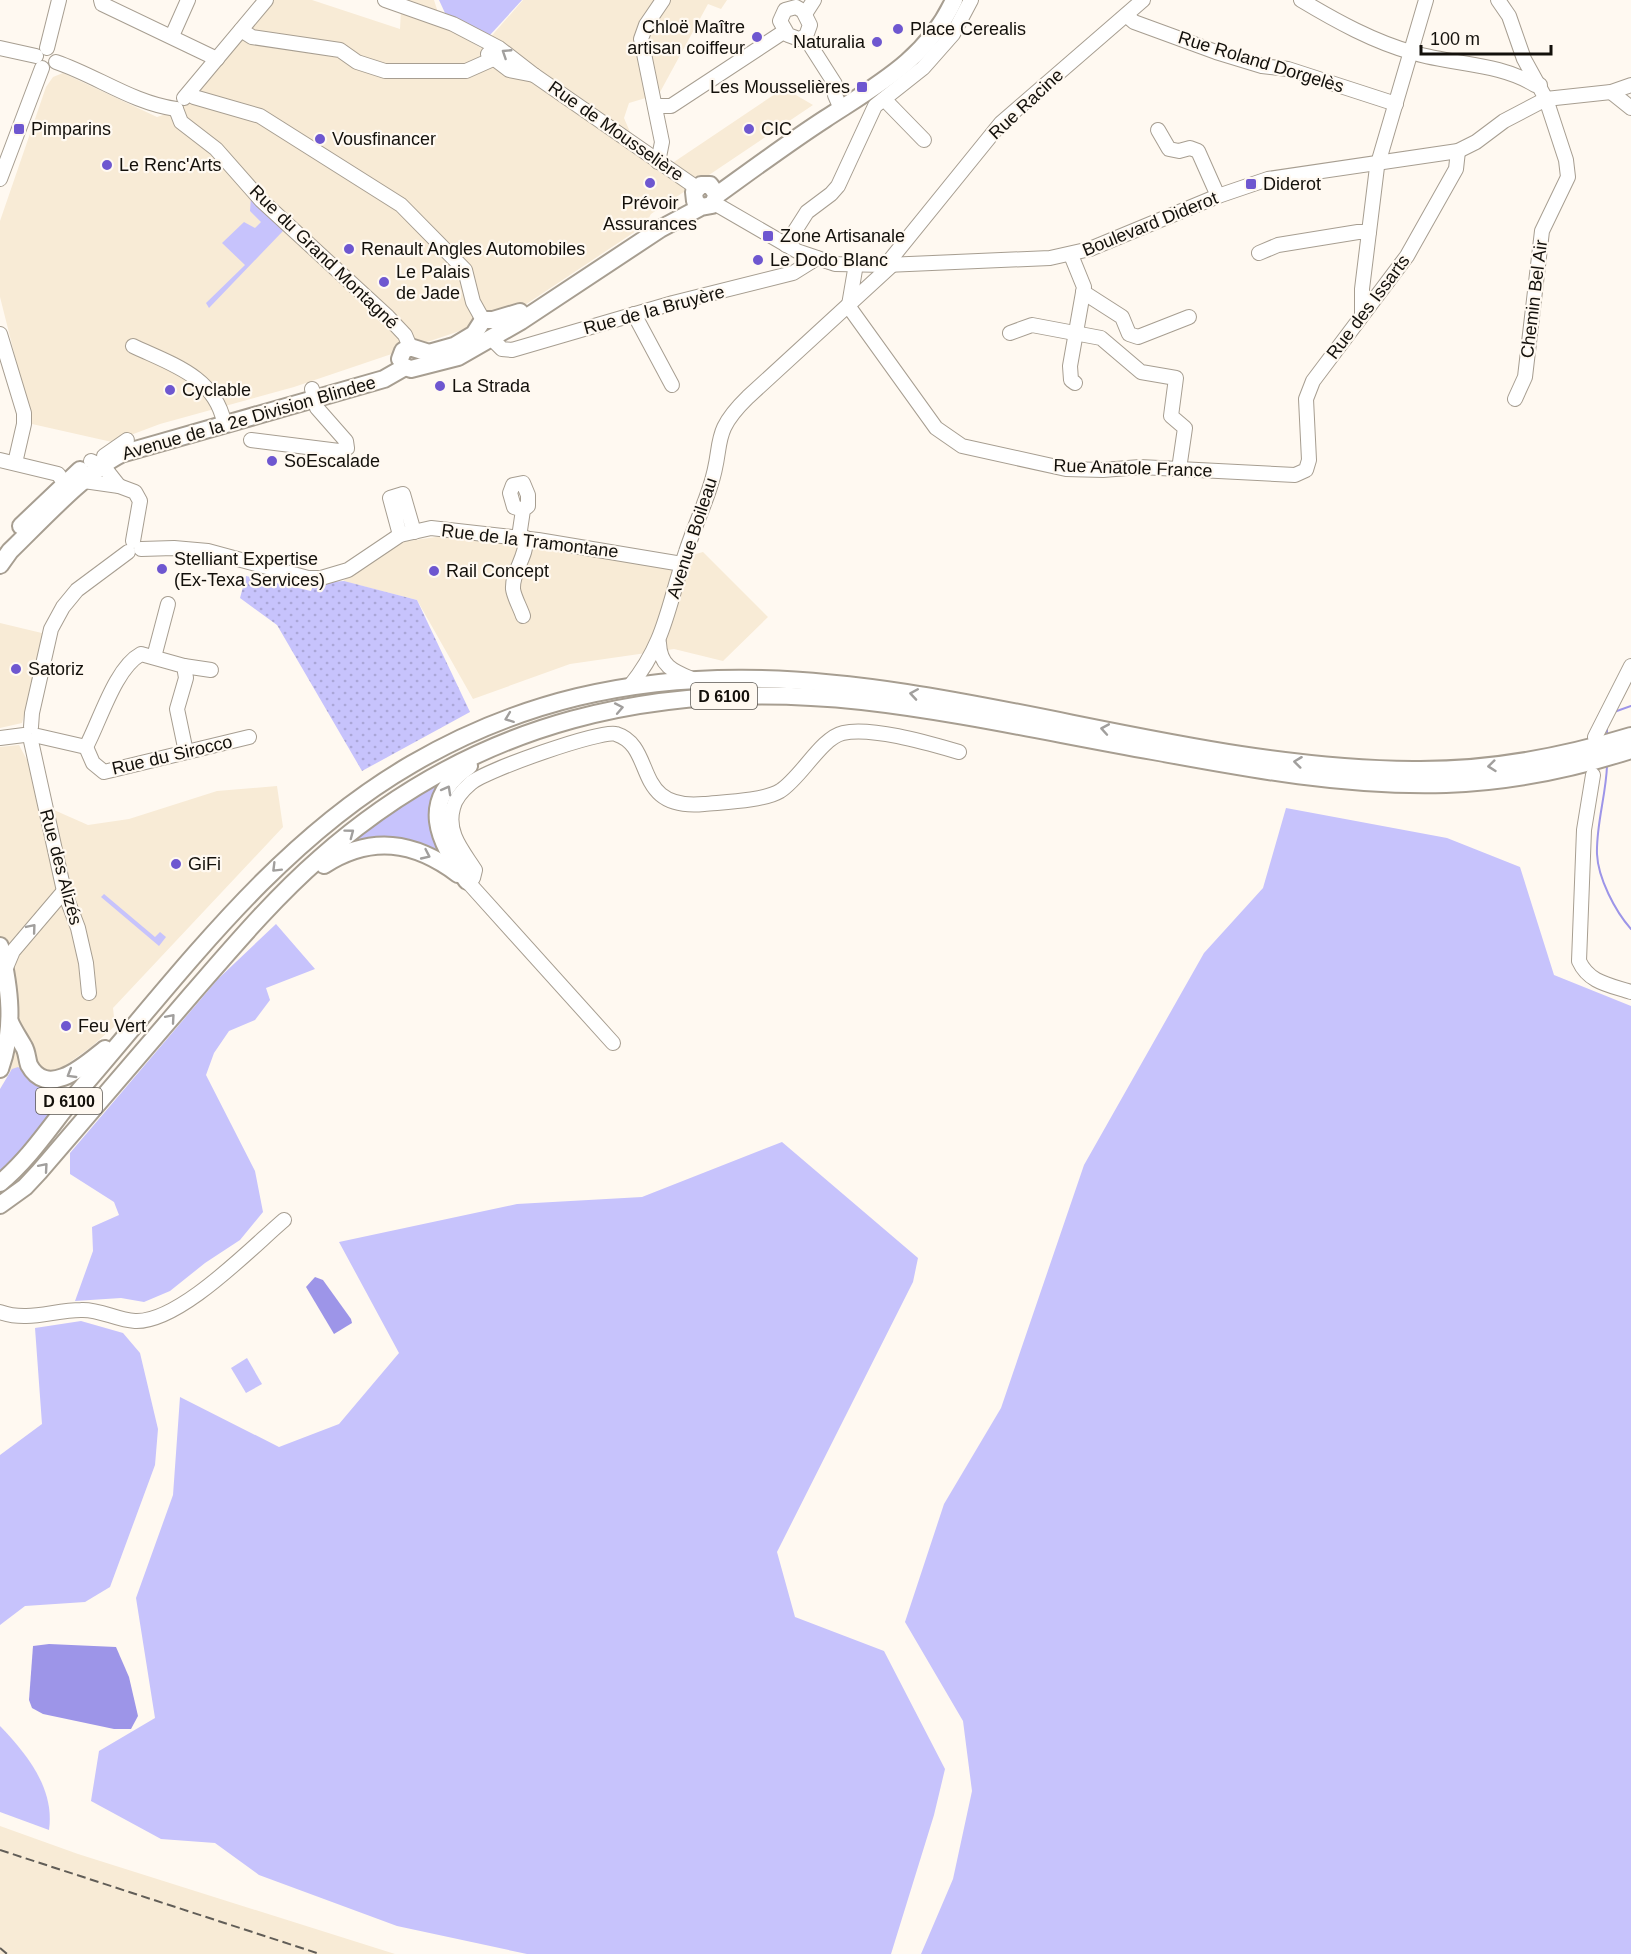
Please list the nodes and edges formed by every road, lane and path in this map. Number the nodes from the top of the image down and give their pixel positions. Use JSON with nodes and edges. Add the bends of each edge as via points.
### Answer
{"nodes":[{"id":1,"x":59,"y":0,"type":"edge"},
{"id":2,"x":101,"y":0,"type":"edge"},
{"id":3,"x":188,"y":0,"type":"edge"},
{"id":4,"x":266,"y":0,"type":"edge"},
{"id":5,"x":385,"y":0,"type":"edge"},
{"id":6,"x":663,"y":0,"type":"edge"},
{"id":7,"x":814,"y":0,"type":"edge"},
{"id":8,"x":946,"y":0,"type":"edge"},
{"id":9,"x":954,"y":0,"type":"edge"},
{"id":10,"x":971,"y":0,"type":"edge"},
{"id":11,"x":1143,"y":0,"type":"edge"},
{"id":12,"x":1301,"y":0,"type":"edge"},
{"id":13,"x":1426,"y":0,"type":"edge"},
{"id":14,"x":1498,"y":0,"type":"edge"},
{"id":15,"x":784,"y":4,"type":"edge"},
{"id":16,"x":805,"y":14,"type":"junction"},
{"id":17,"x":1127,"y":16,"type":"junction"},
{"id":18,"x":242,"y":30,"type":"junction"},
{"id":19,"x":785,"y":30,"type":"junction"},
{"id":20,"x":172,"y":36,"type":"junction"},
{"id":21,"x":474,"y":36,"type":"junction"},
{"id":22,"x":805,"y":37,"type":"junction"},
{"id":23,"x":0,"y":48,"type":"edge"},
{"id":24,"x":1412,"y":53,"type":"junction"},
{"id":25,"x":41,"y":57,"type":"junction"},
{"id":26,"x":217,"y":58,"type":"junction"},
{"id":27,"x":493,"y":59,"type":"junction"},
{"id":28,"x":534,"y":75,"type":"junction"},
{"id":29,"x":1540,"y":85,"type":"junction"},
{"id":30,"x":1631,"y":85,"type":"edge"},
{"id":31,"x":1611,"y":92,"type":"junction"},
{"id":32,"x":189,"y":93,"type":"junction"},
{"id":33,"x":1546,"y":99,"type":"junction"},
{"id":34,"x":885,"y":100,"type":"junction"},
{"id":35,"x":838,"y":102,"type":"junction"},
{"id":36,"x":1396,"y":104,"type":"junction"},
{"id":37,"x":655,"y":106,"type":"junction"},
{"id":38,"x":1631,"y":108,"type":"edge"},
{"id":39,"x":176,"y":109,"type":"junction"},
{"id":40,"x":1158,"y":130,"type":"dead end"},
{"id":41,"x":924,"y":140,"type":"dead end"},
{"id":42,"x":1458,"y":151,"type":"junction"},
{"id":43,"x":658,"y":162,"type":"junction"},
{"id":44,"x":1379,"y":162,"type":"junction"},
{"id":45,"x":0,"y":179,"type":"edge"},
{"id":46,"x":705,"y":196,"type":"junction"},
{"id":47,"x":1218,"y":196,"type":"junction"},
{"id":48,"x":1369,"y":232,"type":"junction"},
{"id":49,"x":786,"y":245,"type":"junction"},
{"id":50,"x":1259,"y":253,"type":"dead end"},
{"id":51,"x":1071,"y":255,"type":"junction"},
{"id":52,"x":817,"y":258,"type":"junction"},
{"id":53,"x":835,"y":264,"type":"junction"},
{"id":54,"x":856,"y":264,"type":"junction"},
{"id":55,"x":893,"y":264,"type":"junction"},
{"id":56,"x":852,"y":283,"type":"junction"},
{"id":57,"x":867,"y":287,"type":"junction"},
{"id":58,"x":1083,"y":292,"type":"junction"},
{"id":59,"x":849,"y":307,"type":"junction"},
{"id":60,"x":1362,"y":313,"type":"junction"},
{"id":61,"x":634,"y":314,"type":"junction"},
{"id":62,"x":1189,"y":317,"type":"dead end"},
{"id":63,"x":492,"y":327,"type":"junction"},
{"id":64,"x":1010,"y":333,"type":"dead end"},
{"id":65,"x":1075,"y":333,"type":"junction"},
{"id":66,"x":0,"y":334,"type":"edge"},
{"id":67,"x":133,"y":346,"type":"dead end"},
{"id":68,"x":405,"y":358,"type":"junction"},
{"id":69,"x":1075,"y":383,"type":"dead end"},
{"id":70,"x":672,"y":385,"type":"dead end"},
{"id":71,"x":313,"y":394,"type":"junction"},
{"id":72,"x":1515,"y":399,"type":"dead end"},
{"id":73,"x":223,"y":418,"type":"junction"},
{"id":74,"x":251,"y":440,"type":"dead end"},
{"id":75,"x":0,"y":460,"type":"edge"},
{"id":76,"x":15,"y":463,"type":"junction"},
{"id":77,"x":1179,"y":470,"type":"junction"},
{"id":78,"x":1306,"y":470,"type":"joint"},
{"id":79,"x":81,"y":477,"type":"junction"},
{"id":80,"x":523,"y":510,"type":"dead end"},
{"id":81,"x":522,"y":538,"type":"junction"},
{"id":82,"x":8,"y":547,"type":"edge"},
{"id":83,"x":134,"y":548,"type":"junction"},
{"id":84,"x":682,"y":564,"type":"junction"},
{"id":85,"x":0,"y":565,"type":"edge"},
{"id":86,"x":168,"y":604,"type":"dead end"},
{"id":87,"x":523,"y":615,"type":"dead end"},
{"id":88,"x":659,"y":643,"type":"junction"},
{"id":89,"x":154,"y":657,"type":"junction"},
{"id":90,"x":184,"y":666,"type":"junction"},
{"id":91,"x":1631,"y":666,"type":"edge"},
{"id":92,"x":211,"y":670,"type":"dead end"},
{"id":93,"x":692,"y":679,"type":"junction"},
{"id":94,"x":630,"y":687,"type":"junction"},
{"id":95,"x":589,"y":714,"type":"junction"},
{"id":96,"x":31,"y":735,"type":"junction"},
{"id":97,"x":1631,"y":736,"type":"edge"},
{"id":98,"x":1,"y":737,"type":"edge"},
{"id":99,"x":249,"y":737,"type":"dead end"},
{"id":100,"x":1595,"y":737,"type":"dead end"},
{"id":101,"x":86,"y":747,"type":"junction"},
{"id":102,"x":1631,"y":750,"type":"edge"},
{"id":103,"x":186,"y":752,"type":"junction"},
{"id":104,"x":959,"y":752,"type":"dead end"},
{"id":105,"x":1593,"y":775,"type":"dead end"},
{"id":106,"x":467,"y":881,"type":"junction"},
{"id":107,"x":64,"y":891,"type":"junction"},
{"id":108,"x":279,"y":897,"type":"junction"},
{"id":109,"x":0,"y":946,"type":"edge"},
{"id":110,"x":5,"y":970,"type":"junction"},
{"id":111,"x":1631,"y":992,"type":"edge"},
{"id":112,"x":89,"y":993,"type":"dead end"},
{"id":113,"x":10,"y":1022,"type":"junction"},
{"id":114,"x":134,"y":1026,"type":"junction"},
{"id":115,"x":613,"y":1042,"type":"dead end"},
{"id":116,"x":0,"y":1069,"type":"edge"},
{"id":117,"x":0,"y":1183,"type":"edge"},
{"id":118,"x":0,"y":1205,"type":"edge"},
{"id":119,"x":284,"y":1220,"type":"dead end"},
{"id":120,"x":0,"y":1312,"type":"edge"}],
"edges":[{"from":1,"to":25,"type":"street"},
{"from":2,"to":20,"type":"street","via":[[102,4]]},
{"from":3,"to":20,"type":"street"},
{"from":4,"to":18,"type":"street"},
{"from":5,"to":21,"type":"street","name":"Rue de Mousselière","via":[[416,9]]},
{"from":6,"to":37,"type":"street","via":[[641,39]]},
{"from":7,"to":16,"type":"street"},
{"from":8,"to":35,"type":"main road","via":[[932,27],[914,49]]},
{"from":9,"to":46,"type":"main road","via":[[927,44],[904,68]]},
{"from":10,"to":34,"type":"street","via":[[953,34],[923,68]]},
{"from":11,"to":17,"type":"street","name":"Rue Racine"},
{"from":12,"to":24,"type":"street","via":[[1366,35]]},
{"from":13,"to":24,"type":"street"},
{"from":14,"to":29,"type":"street","name":"Chemin Bel Air"},
{"from":15,"to":16,"type":"street"},
{"from":15,"to":19,"type":"street","via":[[780,17]]},
{"from":16,"to":22,"type":"street","via":[[810,25]]},
{"from":17,"to":36,"type":"street","name":"Rue Roland Dorgelès","via":[[1216,52],[1287,69]]},
{"from":17,"to":55,"type":"street","name":"Rue Racine","via":[[1001,123],[900,249]]},
{"from":18,"to":26,"type":"street"},
{"from":18,"to":27,"type":"street","via":[[252,37],[340,50],[357,62],[385,70],[466,71]]},
{"from":19,"to":22,"type":"street","via":[[795,39]]},
{"from":19,"to":37,"type":"street","via":[[671,106]]},
{"from":20,"to":26,"type":"street"},
{"from":21,"to":27,"type":"street","name":"Rue de Mousselière"},
{"from":28,"to":21,"type":"street","name":"Rue de Mousselière","one_way":true,"via":[[499,48]]},
{"from":22,"to":35,"type":"street","via":[[835,84]]},
{"from":23,"to":25,"type":"street"},
{"from":24,"to":29,"type":"street","via":[[1508,72]]},
{"from":24,"to":36,"type":"street"},
{"from":25,"to":39,"type":"street","via":[[55,52],[56,62],[146,103]]},
{"from":25,"to":45,"type":"street"},
{"from":26,"to":32,"type":"street"},
{"from":27,"to":28,"type":"street","name":"Rue de Mousselière","via":[[519,74]]},
{"from":28,"to":43,"type":"street","name":"Rue de Mousselière"},
{"from":29,"to":33,"type":"street","name":"Chemin Bel Air"},
{"from":30,"to":31,"type":"street"},
{"from":31,"to":33,"type":"street"},
{"from":31,"to":38,"type":"street"},
{"from":32,"to":39,"type":"street"},
{"from":32,"to":63,"type":"street","via":[[260,116],[401,205],[465,270],[473,302]]},
{"from":33,"to":42,"type":"street","name":"Boulevard Diderot"},
{"from":33,"to":72,"type":"street","name":"Chemin Bel Air","via":[[1568,177],[1542,231],[1525,377]]},
{"from":34,"to":41,"type":"street"},
{"from":34,"to":49,"type":"street","via":[[875,106],[838,186],[807,212]]},
{"from":35,"to":46,"type":"main road"},
{"from":36,"to":44,"type":"street"},
{"from":37,"to":43,"type":"street","via":[[662,142]]},
{"from":39,"to":68,"type":"street","name":"Rue du Grand Montagné","via":[[181,122],[216,149],[261,200],[405,335]]},
{"from":40,"to":47,"type":"street","via":[[1169,149],[1198,151]]},
{"from":42,"to":44,"type":"street","name":"Boulevard Diderot"},
{"from":42,"to":60,"type":"street","name":"Rue des Issarts","via":[[1456,169],[1407,256]]},
{"from":43,"to":46,"type":"street","name":"Rue de Mousselière"},
{"from":44,"to":47,"type":"street","name":"Boulevard Diderot","via":[[1286,175]]},
{"from":44,"to":48,"type":"street"},
{"from":46,"to":49,"type":"street","name":"Boulevard Diderot"},
{"from":46,"to":63,"type":"main road"},
{"from":47,"to":51,"type":"street","name":"Boulevard Diderot"},
{"from":48,"to":50,"type":"street","via":[[1278,245]]},
{"from":48,"to":60,"type":"street"},
{"from":49,"to":52,"type":"street","name":"Boulevard Diderot"},
{"from":51,"to":55,"type":"street","name":"Boulevard Diderot"},
{"from":51,"to":58,"type":"street"},
{"from":52,"to":53,"type":"street","name":"Boulevard Diderot"},
{"from":52,"to":61,"type":"street","name":"Rue de la Bruyère","via":[[793,273]]},
{"from":53,"to":54,"type":"street","name":"Boulevard Diderot"},
{"from":53,"to":56,"type":"street"},
{"from":54,"to":55,"type":"street","name":"Boulevard Diderot"},
{"from":54,"to":56,"type":"street"},
{"from":54,"to":57,"type":"street","via":[[864,270]]},
{"from":55,"to":57,"type":"street","name":"Rue Racine"},
{"from":56,"to":59,"type":"street"},
{"from":57,"to":59,"type":"street","name":"Avenue Boileau"},
{"from":58,"to":62,"type":"street","via":[[1122,317],[1129,334],[1138,337]]},
{"from":58,"to":65,"type":"street"},
{"from":59,"to":77,"type":"street","name":"Rue Anatole France","via":[[936,428],[962,446],[1066,469]]},
{"from":59,"to":84,"type":"street","name":"Avenue Boileau","via":[[726,420],[719,436],[711,487]]},
{"from":60,"to":78,"type":"street","name":"Rue des Issarts","via":[[1313,381],[1306,399]]},
{"from":61,"to":63,"type":"street","name":"Rue de la Bruyère","via":[[512,350],[502,349]]},
{"from":61,"to":70,"type":"street"},
{"from":63,"to":68,"type":"main road","via":[[453,346]]},
{"from":64,"to":65,"type":"street","via":[[1032,325]]},
{"from":65,"to":69,"type":"street","via":[[1070,366]]},
{"from":65,"to":77,"type":"street","via":[[1101,338],[1141,372],[1176,378],[1171,416],[1185,428]]},
{"from":66,"to":76,"type":"street","via":[[24,413]]},
{"from":67,"to":73,"type":"street","via":[[197,377],[216,400]]},
{"from":68,"to":71,"type":"main road","name":"Avenue de la 2e Division Blindee"},
{"from":71,"to":73,"type":"main road","name":"Avenue de la 2e Division Blindee"},
{"from":71,"to":74,"type":"street","via":[[317,408],[346,441],[347,448],[339,451]]},
{"from":73,"to":79,"type":"main road","name":"Avenue de la 2e Division Blindee"},
{"from":73,"to":79,"type":"main road","name":"Avenue de la 2e Division Blindee","via":[[127,440]]},
{"from":75,"to":76,"type":"street"},
{"from":76,"to":79,"type":"street"},
{"from":77,"to":78,"type":"street","name":"Rue Anatole France","via":[[1295,475]]},
{"from":79,"to":82,"type":"main road"},
{"from":79,"to":82,"type":"main road","name":"Avenue de la 2e Division Blindee"},
{"from":79,"to":83,"type":"street","via":[[135,492],[140,501]]},
{"from":80,"to":81,"type":"street"},
{"from":81,"to":83,"type":"street","name":"Rue de la Tramontane","via":[[431,528],[407,533],[348,570],[321,578],[308,578],[208,551]]},
{"from":81,"to":84,"type":"street","name":"Rue de la Tramontane"},
{"from":81,"to":87,"type":"street","via":[[526,549],[513,579],[513,591]]},
{"from":82,"to":85,"type":"main road"},
{"from":83,"to":96,"type":"street","via":[[77,590],[63,607],[51,629]]},
{"from":84,"to":88,"type":"street","name":"Avenue Boileau"},
{"from":86,"to":89,"type":"street"},
{"from":88,"to":93,"type":"street","via":[[668,668]]},
{"from":88,"to":94,"type":"street","name":"Avenue Boileau"},
{"from":89,"to":90,"type":"street"},
{"from":89,"to":101,"type":"street","via":[[141,654],[130,660]]},
{"from":90,"to":92,"type":"street"},
{"from":90,"to":103,"type":"street","via":[[186,678],[177,709]]},
{"from":91,"to":100,"type":"street"},
{"from":93,"to":94,"type":"main road","number":"D 6100"},
{"from":97,"to":93,"type":"main road","number":"D 6100","one_way":true,"via":[[1556,758],[1512,765],[1370,769],[1268,759],[871,687],[753,677]]},
{"from":94,"to":114,"type":"main road","number":"D 6100","one_way":true,"via":[[564,700],[499,722],[451,743],[363,796],[318,829],[275,869]]},
{"from":95,"to":102,"type":"main road","number":"D 6100","one_way":true,"via":[[652,702],[717,696],[861,701],[1290,776],[1377,783],[1497,780]]},
{"from":106,"to":95,"type":"main road","one_way":true,"via":[[438,831],[440,803],[448,786],[469,766]]},
{"from":108,"to":95,"type":"main road","number":"D 6100","one_way":true,"via":[[342,838],[428,779],[497,744]]},
{"from":96,"to":98,"type":"street"},
{"from":96,"to":101,"type":"street","name":"Rue du Sirocco"},
{"from":96,"to":107,"type":"street","name":"Rue des Alizés"},
{"from":99,"to":103,"type":"street","name":"Rue du Sirocco"},
{"from":101,"to":103,"type":"street","name":"Rue du Sirocco","via":[[93,763],[104,772]]},
{"from":104,"to":106,"type":"street","via":[[900,737],[840,733],[780,791],[769,796],[701,804],[679,803],[661,795],[625,738],[613,733],[568,744],[483,776],[460,794],[451,821],[454,837],[475,870]]},
{"from":105,"to":111,"type":"street","via":[[1584,830],[1579,961],[1583,971],[1594,980]]},
{"from":108,"to":106,"type":"main road","one_way":true,"via":[[338,856],[375,845],[414,849],[445,864]]},
{"from":106,"to":115,"type":"street"},
{"from":110,"to":107,"type":"street","one_way":true,"via":[[13,951]]},
{"from":107,"to":112,"type":"street","name":"Rue des Alizés","via":[[78,928]]},
{"from":118,"to":108,"type":"main road","number":"D 6100","one_way":true,"via":[[39,1172]]},
{"from":109,"to":110,"type":"main road"},
{"from":110,"to":113,"type":"main road"},
{"from":114,"to":113,"type":"main road","one_way":true,"via":[[73,1073],[51,1080],[29,1065],[25,1048]]},
{"from":113,"to":116,"type":"main road"},
{"from":114,"to":117,"type":"main road","number":"D 6100","via":[[58,1114],[26,1159]]},
{"from":119,"to":120,"type":"street","via":[[188,1302],[153,1318],[135,1321],[93,1310],[28,1317]]}]}
